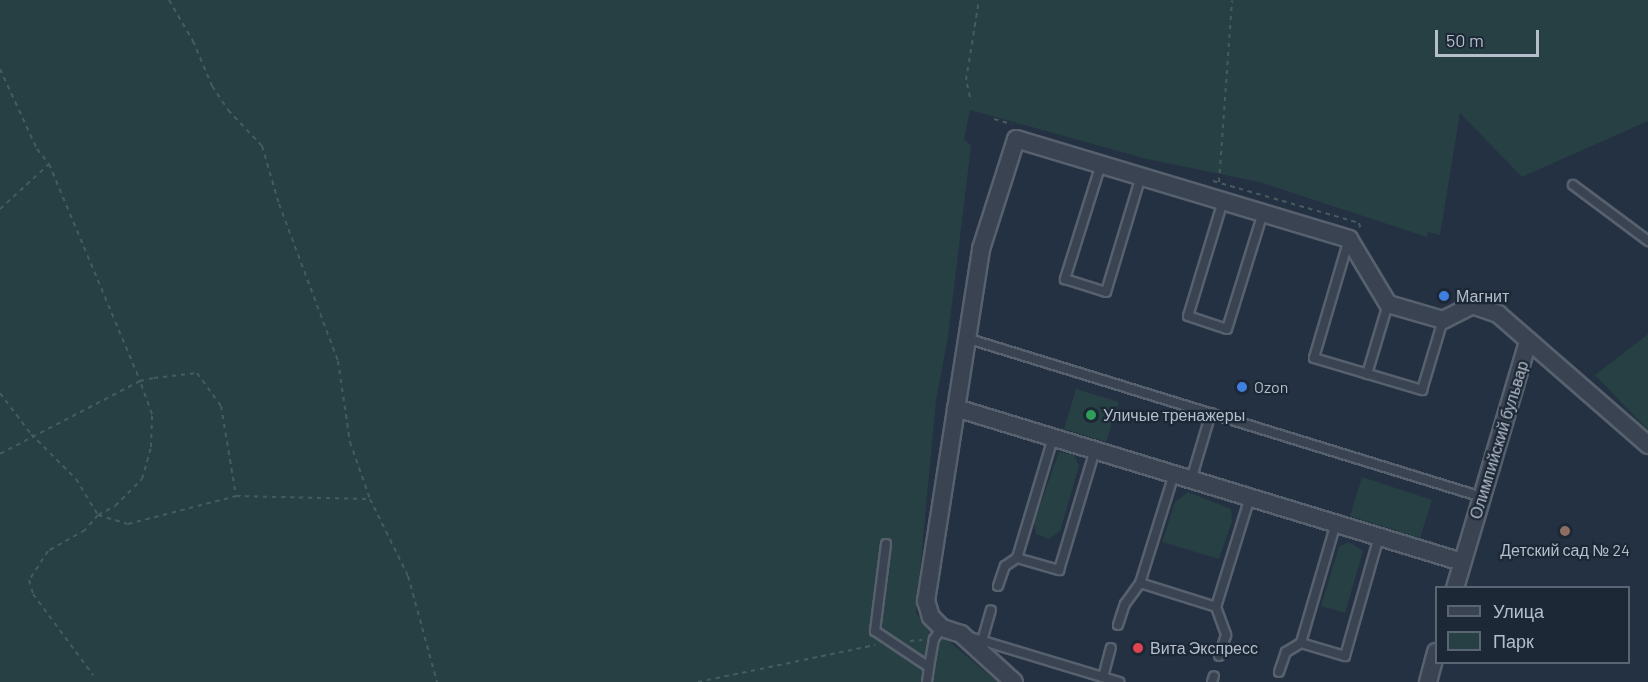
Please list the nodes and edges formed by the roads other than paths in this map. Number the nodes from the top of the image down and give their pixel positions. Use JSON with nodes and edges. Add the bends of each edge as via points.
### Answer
{"nodes":[{"id":1,"x":1101,"y":164,"type":"junction"},
{"id":2,"x":1141,"y":176,"type":"junction"},
{"id":3,"x":1573,"y":185,"type":"dead end"},
{"id":4,"x":1223,"y":201,"type":"junction"},
{"id":5,"x":1263,"y":213,"type":"junction"},
{"id":6,"x":1349,"y":239,"type":"junction"},
{"id":7,"x":1648,"y":241,"type":"edge"},
{"id":8,"x":1388,"y":304,"type":"junction"},
{"id":9,"x":1443,"y":320,"type":"junction"},
{"id":10,"x":965,"y":338,"type":"junction"},
{"id":11,"x":1528,"y":341,"type":"junction"},
{"id":12,"x":1367,"y":374,"type":"junction"},
{"id":13,"x":956,"y":408,"type":"junction"},
{"id":14,"x":1211,"y":414,"type":"junction"},
{"id":15,"x":1053,"y":438,"type":"junction"},
{"id":16,"x":1648,"y":445,"type":"edge"},
{"id":17,"x":1095,"y":450,"type":"junction"},
{"id":18,"x":1174,"y":474,"type":"junction"},
{"id":19,"x":1191,"y":480,"type":"junction"},
{"id":20,"x":1482,"y":497,"type":"junction"},
{"id":21,"x":1250,"y":498,"type":"junction"},
{"id":22,"x":1336,"y":524,"type":"junction"},
{"id":23,"x":1379,"y":537,"type":"junction"},
{"id":24,"x":886,"y":544,"type":"dead end"},
{"id":25,"x":1017,"y":558,"type":"junction"},
{"id":26,"x":1462,"y":562,"type":"junction"},
{"id":27,"x":1140,"y":584,"type":"junction"},
{"id":28,"x":998,"y":586,"type":"dead end"},
{"id":29,"x":1456,"y":586,"type":"edge"},
{"id":30,"x":1216,"y":607,"type":"junction"},
{"id":31,"x":991,"y":610,"type":"dead end"},
{"id":32,"x":1118,"y":625,"type":"dead end"},
{"id":33,"x":938,"y":634,"type":"junction"},
{"id":34,"x":961,"y":634,"type":"junction"},
{"id":35,"x":982,"y":641,"type":"junction"},
{"id":36,"x":1301,"y":643,"type":"junction"},
{"id":37,"x":1111,"y":648,"type":"dead end"},
{"id":38,"x":1220,"y":656,"type":"dead end"},
{"id":39,"x":1435,"y":659,"type":"edge"},
{"id":40,"x":929,"y":667,"type":"junction"},
{"id":41,"x":1280,"y":672,"type":"dead end"},
{"id":42,"x":1103,"y":677,"type":"junction"},
{"id":43,"x":927,"y":682,"type":"edge"},
{"id":44,"x":1014,"y":682,"type":"edge"},
{"id":45,"x":1119,"y":682,"type":"edge"},
{"id":46,"x":1428,"y":682,"type":"edge"}],
"edges":[{"from":1,"to":2,"type":"street"},
{"from":1,"to":2,"type":"lane","via":[[1065,279],[1106,292]]},
{"from":1,"to":10,"type":"street","via":[[1016,139],[981,249]]},
{"from":2,"to":4,"type":"street"},
{"from":3,"to":7,"type":"lane"},
{"from":4,"to":5,"type":"street"},
{"from":4,"to":5,"type":"lane","via":[[1188,316],[1227,328]]},
{"from":5,"to":6,"type":"street"},
{"from":6,"to":8,"type":"street"},
{"from":6,"to":12,"type":"lane","via":[[1314,358]]},
{"from":8,"to":9,"type":"street"},
{"from":8,"to":12,"type":"lane"},
{"from":9,"to":11,"type":"street","via":[[1472,305],[1498,314]]},
{"from":9,"to":12,"type":"lane","via":[[1422,390]]},
{"from":10,"to":13,"type":"street"},
{"from":10,"to":14,"type":"lane"},
{"from":11,"to":16,"type":"street","name":"Олимпийский бульвар"},
{"from":11,"to":20,"type":"street","name":"Олимпийский бульвар"},
{"from":13,"to":15,"type":"street"},
{"from":13,"to":33,"type":"street","via":[[926,601]]},
{"from":14,"to":19,"type":"lane"},
{"from":14,"to":20,"type":"lane"},
{"from":15,"to":17,"type":"street"},
{"from":15,"to":25,"type":"lane"},
{"from":17,"to":18,"type":"street"},
{"from":17,"to":25,"type":"lane","via":[[1059,570]]},
{"from":18,"to":19,"type":"street"},
{"from":18,"to":27,"type":"lane"},
{"from":19,"to":21,"type":"street"},
{"from":20,"to":26,"type":"street","name":"Олимпийский бульвар"},
{"from":21,"to":22,"type":"street"},
{"from":21,"to":30,"type":"lane"},
{"from":22,"to":23,"type":"street"},
{"from":22,"to":36,"type":"lane"},
{"from":23,"to":26,"type":"street"},
{"from":23,"to":36,"type":"lane","via":[[1345,656]]},
{"from":24,"to":40,"type":"lane","via":[[875,631]]},
{"from":25,"to":28,"type":"lane","via":[[1005,567]]},
{"from":26,"to":29,"type":"street","name":"Олимпийский бульвар"},
{"from":27,"to":30,"type":"lane"},
{"from":27,"to":32,"type":"lane","via":[[1125,604]]},
{"from":30,"to":38,"type":"lane","via":[[1226,635]]},
{"from":31,"to":35,"type":"lane"},
{"from":33,"to":34,"type":"street"},
{"from":33,"to":40,"type":"lane"},
{"from":34,"to":35,"type":"lane"},
{"from":34,"to":44,"type":"street"},
{"from":35,"to":42,"type":"lane"},
{"from":36,"to":41,"type":"lane","via":[[1286,652]]},
{"from":37,"to":42,"type":"lane"},
{"from":39,"to":46,"type":"street"},
{"from":40,"to":43,"type":"lane"},
{"from":42,"to":45,"type":"lane"}]}
